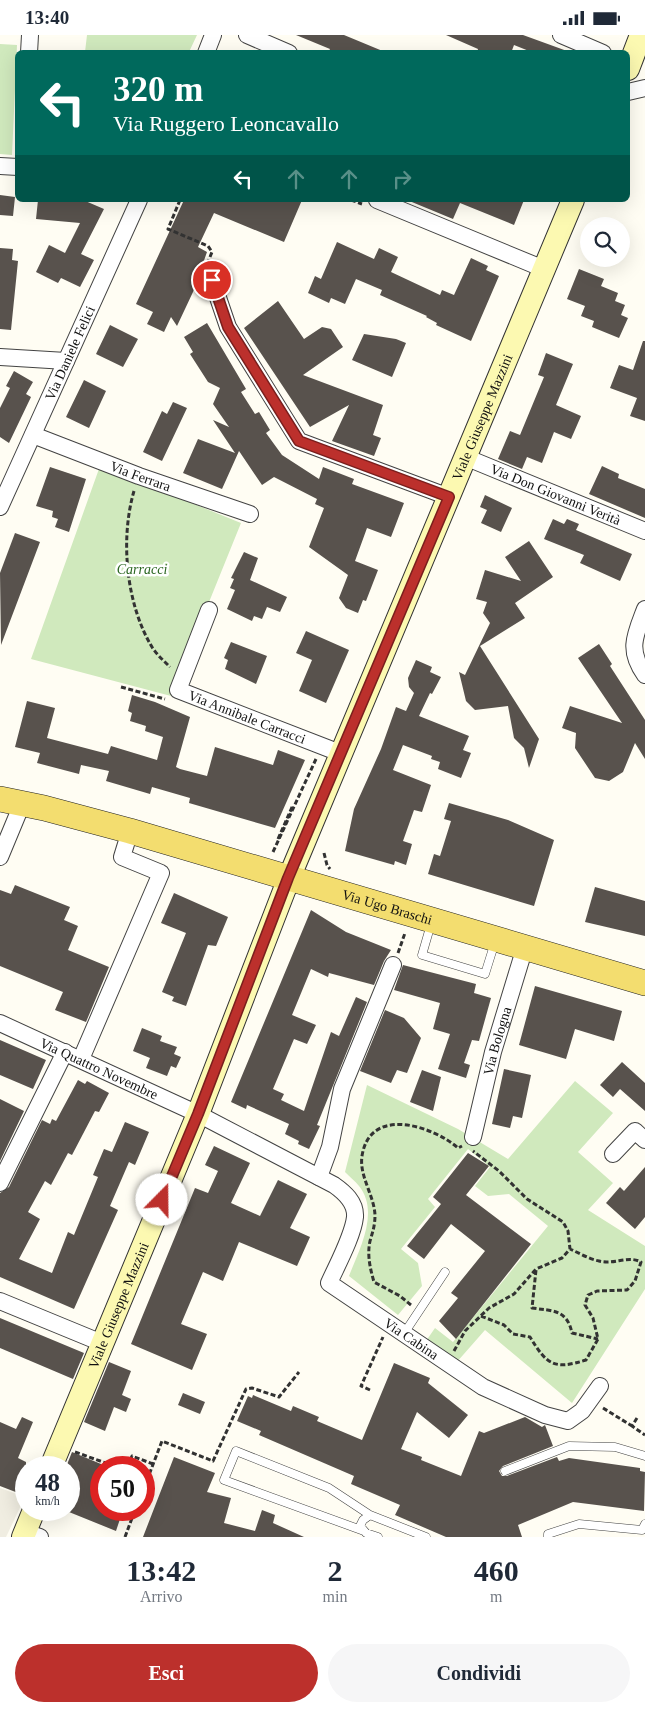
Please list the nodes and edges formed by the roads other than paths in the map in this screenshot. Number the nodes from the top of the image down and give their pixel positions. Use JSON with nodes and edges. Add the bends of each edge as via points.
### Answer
{"nodes":[{"id":1,"x":30,"y":35,"type":"edge"},
{"id":2,"x":214,"y":35,"type":"edge"},
{"id":3,"x":248,"y":35,"type":"edge"},
{"id":4,"x":561,"y":35,"type":"edge"},
{"id":5,"x":641,"y":35,"type":"edge"},
{"id":6,"x":29,"y":50,"type":"edge"},
{"id":7,"x":207,"y":50,"type":"edge"},
{"id":8,"x":282,"y":50,"type":"edge"},
{"id":9,"x":596,"y":50,"type":"edge"},
{"id":10,"x":630,"y":60,"type":"edge"},
{"id":11,"x":645,"y":88,"type":"edge"},
{"id":12,"x":630,"y":92,"type":"edge"},
{"id":13,"x":0,"y":166,"type":"edge"},
{"id":14,"x":15,"y":167,"type":"edge"},
{"id":15,"x":138,"y":202,"type":"edge"},
{"id":16,"x":382,"y":202,"type":"edge"},
{"id":17,"x":572,"y":202,"type":"edge"},
{"id":18,"x":544,"y":269,"type":"junction"},
{"id":19,"x":212,"y":280,"type":"road end"},
{"id":20,"x":0,"y":357,"type":"edge"},
{"id":21,"x":66,"y":361,"type":"junction"},
{"id":22,"x":33,"y":435,"type":"junction"},
{"id":23,"x":466,"y":457,"type":"junction"},
{"id":24,"x":6,"y":480,"type":"edge"},
{"id":25,"x":449,"y":497,"type":"junction"},
{"id":26,"x":0,"y":507,"type":"edge"},
{"id":27,"x":250,"y":514,"type":"dead end"},
{"id":28,"x":645,"y":531,"type":"edge"},
{"id":29,"x":645,"y":609,"type":"edge"},
{"id":30,"x":210,"y":610,"type":"dead end"},
{"id":31,"x":645,"y":675,"type":"edge"},
{"id":32,"x":340,"y":753,"type":"junction"},
{"id":33,"x":11,"y":801,"type":"edge"},
{"id":34,"x":130,"y":831,"type":"junction"},
{"id":35,"x":0,"y":857,"type":"edge"},
{"id":36,"x":288,"y":878,"type":"junction"},
{"id":37,"x":423,"y":917,"type":"junction"},
{"id":38,"x":496,"y":938,"type":"junction"},
{"id":39,"x":525,"y":947,"type":"junction"},
{"id":40,"x":393,"y":965,"type":"road end"},
{"id":41,"x":645,"y":983,"type":"edge"},
{"id":42,"x":0,"y":1023,"type":"edge"},
{"id":43,"x":65,"y":1052,"type":"junction"},
{"id":44,"x":81,"y":1059,"type":"junction"},
{"id":45,"x":198,"y":1114,"type":"junction"},
{"id":46,"x":645,"y":1140,"type":"edge"},
{"id":47,"x":469,"y":1144,"type":"road end"},
{"id":48,"x":613,"y":1154,"type":"dead end"},
{"id":49,"x":319,"y":1177,"type":"junction"},
{"id":50,"x":0,"y":1183,"type":"edge"},
{"id":51,"x":445,"y":1272,"type":"dead end"},
{"id":52,"x":0,"y":1301,"type":"edge"},
{"id":53,"x":403,"y":1335,"type":"junction"},
{"id":54,"x":102,"y":1343,"type":"junction"},
{"id":55,"x":600,"y":1386,"type":"dead end"},
{"id":56,"x":56,"y":1456,"type":"edge"},
{"id":57,"x":645,"y":1456,"type":"edge"},
{"id":58,"x":505,"y":1471,"type":"dead end"},
{"id":59,"x":370,"y":1515,"type":"junction"},
{"id":60,"x":380,"y":1519,"type":"junction"},
{"id":61,"x":32,"y":1521,"type":"edge"},
{"id":62,"x":645,"y":1524,"type":"edge"},
{"id":63,"x":364,"y":1531,"type":"junction"},
{"id":64,"x":29,"y":1535,"type":"edge"},
{"id":65,"x":378,"y":1537,"type":"edge"},
{"id":66,"x":417,"y":1537,"type":"edge"},
{"id":67,"x":426,"y":1537,"type":"edge"},
{"id":68,"x":548,"y":1537,"type":"edge"}],
"edges":[{"from":1,"to":6,"type":"street"},
{"from":2,"to":7,"type":"street"},
{"from":3,"to":8,"type":"street"},
{"from":4,"to":9,"type":"street"},
{"from":5,"to":10,"type":"street"},
{"from":11,"to":12,"type":"street"},
{"from":13,"to":14,"type":"street"},
{"from":15,"to":21,"type":"street","name":"Via Daniele Felici"},
{"from":16,"to":18,"type":"street"},
{"from":17,"to":18,"type":"street","name":"Viale Giuseppe Mazzini"},
{"from":18,"to":23,"type":"street","name":"Viale Giuseppe Mazzini"},
{"from":19,"to":25,"type":"street","via":[[228,327],[299,441]]},
{"from":20,"to":21,"type":"street"},
{"from":21,"to":22,"type":"street","name":"Via Daniele Felici"},
{"from":22,"to":24,"type":"street","name":"Via Daniele Felici"},
{"from":22,"to":27,"type":"street","name":"Via Ferrara"},
{"from":23,"to":25,"type":"street","name":"Viale Giuseppe Mazzini"},
{"from":23,"to":28,"type":"street","name":"Via Don Giovanni Verità"},
{"from":24,"to":26,"type":"street","name":"Via Daniele Felici"},
{"from":25,"to":32,"type":"street","name":"Viale Giuseppe Mazzini"},
{"from":29,"to":31,"type":"street","via":[[633,638],[636,663]]},
{"from":30,"to":32,"type":"street","name":"Via Annibale Carracci","via":[[179,687]]},
{"from":32,"to":36,"type":"street","name":"Viale Giuseppe Mazzini"},
{"from":33,"to":34,"type":"main road","name":"Via Ugo Braschi"},
{"from":33,"to":35,"type":"street"},
{"from":34,"to":36,"type":"main road","name":"Via Ugo Braschi"},
{"from":34,"to":44,"type":"street","via":[[122,857],[161,873]]},
{"from":36,"to":37,"type":"main road","name":"Via Ugo Braschi"},
{"from":36,"to":45,"type":"street","name":"Viale Giuseppe Mazzini"},
{"from":37,"to":38,"type":"main road","name":"Via Ugo Braschi"},
{"from":37,"to":38,"type":"lane","via":[[422,955],[485,974]]},
{"from":38,"to":39,"type":"main road","name":"Via Ugo Braschi"},
{"from":39,"to":41,"type":"main road","name":"Via Ugo Braschi"},
{"from":39,"to":47,"type":"street","name":"Via Bologna"},
{"from":40,"to":49,"type":"street","via":[[342,1089],[330,1147]]},
{"from":42,"to":43,"type":"street","name":"Via Quattro Novembre"},
{"from":43,"to":44,"type":"street","name":"Via Quattro Novembre"},
{"from":43,"to":50,"type":"street"},
{"from":44,"to":45,"type":"street","name":"Via Quattro Novembre"},
{"from":45,"to":49,"type":"street","name":"Via Cabina"},
{"from":45,"to":54,"type":"street","name":"Viale Giuseppe Mazzini"},
{"from":46,"to":48,"type":"street","via":[[635,1131]]},
{"from":49,"to":53,"type":"street","name":"Via Cabina","via":[[345,1193],[355,1216],[329,1283]]},
{"from":51,"to":53,"type":"lane"},
{"from":52,"to":54,"type":"street"},
{"from":53,"to":55,"type":"street","name":"Via Cabina","via":[[483,1387],[545,1415],[568,1421],[582,1411]]},
{"from":54,"to":56,"type":"street","name":"Viale Giuseppe Mazzini"},
{"from":57,"to":58,"type":"lane","via":[[615,1447],[569,1446]]},
{"from":59,"to":60,"type":"lane"},
{"from":59,"to":63,"type":"lane","via":[[360,1526]]},
{"from":59,"to":63,"type":"lane","via":[[329,1487],[236,1451],[224,1480]]},
{"from":60,"to":66,"type":"lane","via":[[385,1525]]},
{"from":60,"to":67,"type":"lane"},
{"from":61,"to":64,"type":"street"},
{"from":62,"to":68,"type":"lane","via":[[642,1530],[579,1524],[548,1534]]},
{"from":63,"to":65,"type":"lane"}]}
